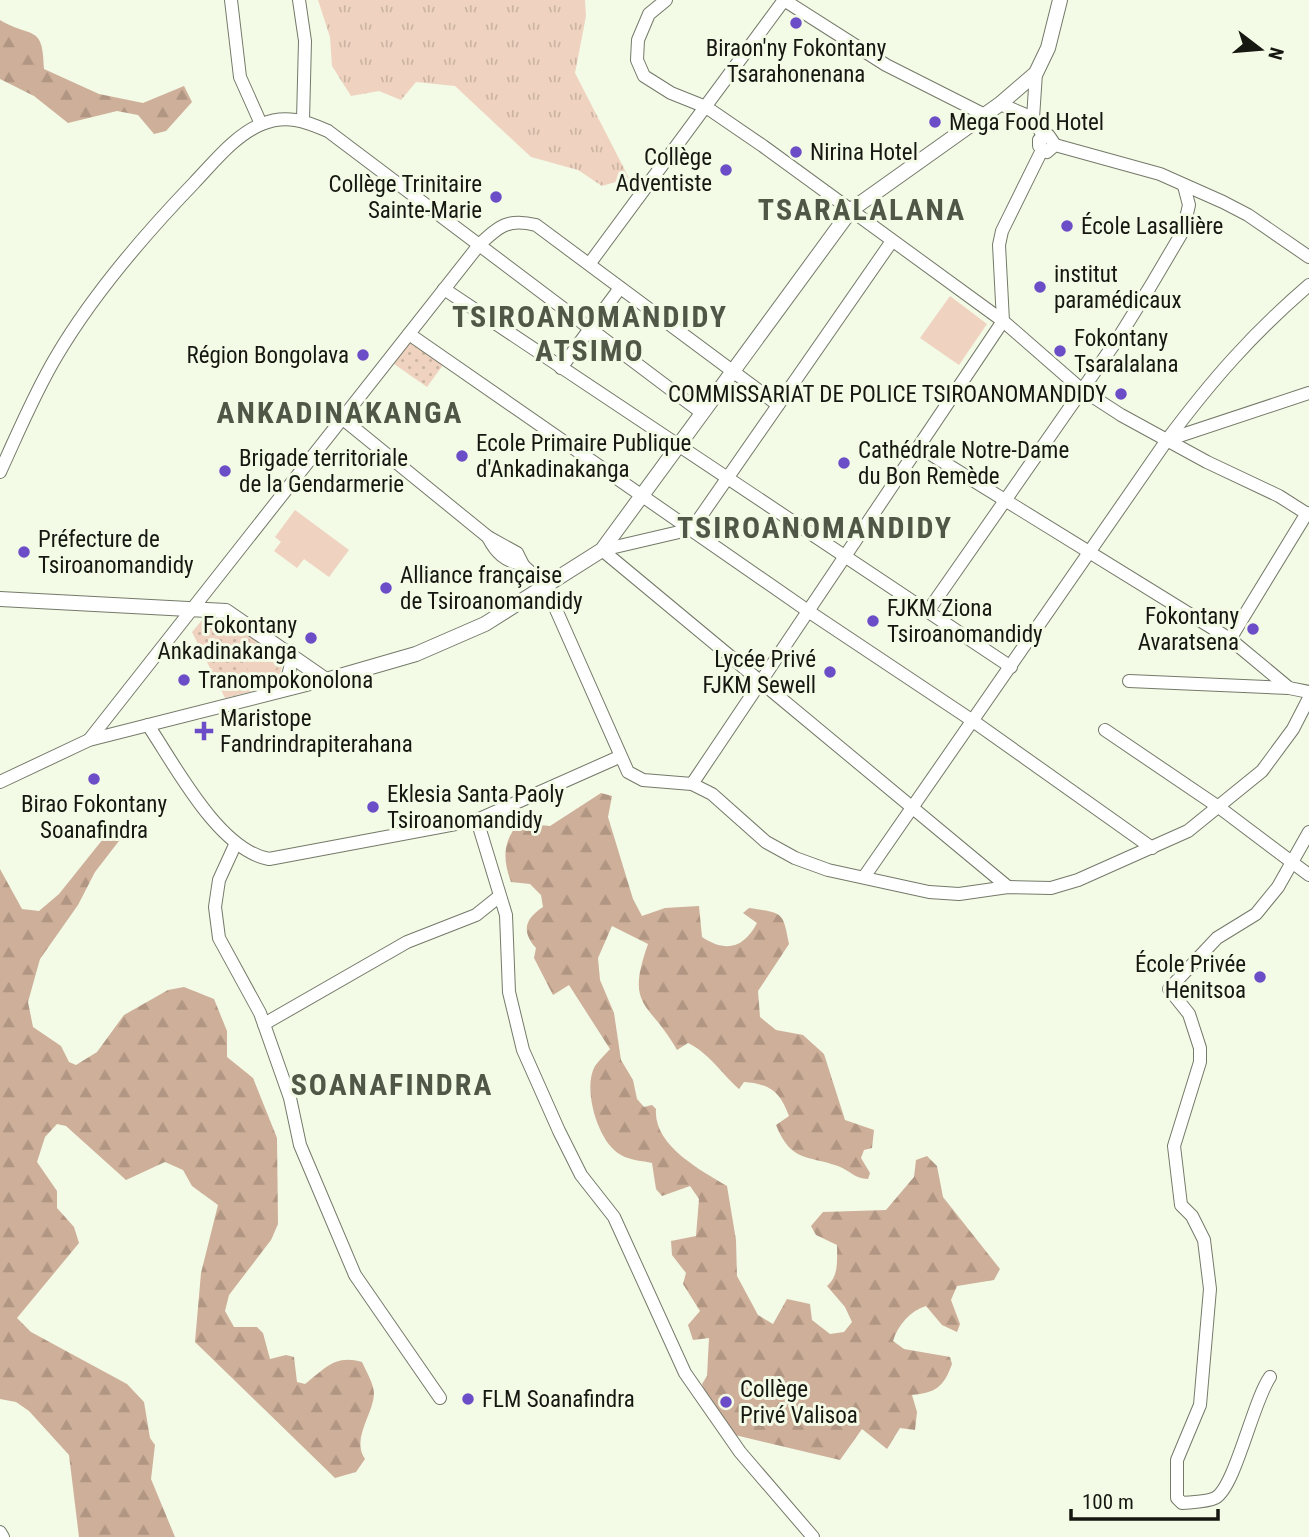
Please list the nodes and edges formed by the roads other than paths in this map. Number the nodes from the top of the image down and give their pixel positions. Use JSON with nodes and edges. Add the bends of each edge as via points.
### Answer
{"nodes":[{"id":1,"x":230,"y":0,"type":"edge"},
{"id":2,"x":299,"y":0,"type":"edge"},
{"id":3,"x":666,"y":0,"type":"edge"},
{"id":4,"x":784,"y":0,"type":"edge"},
{"id":5,"x":1060,"y":0,"type":"edge"},
{"id":6,"x":1036,"y":73,"type":"junction"},
{"id":7,"x":1000,"y":104,"type":"junction"},
{"id":8,"x":706,"y":107,"type":"junction"},
{"id":9,"x":985,"y":115,"type":"junction"},
{"id":10,"x":1034,"y":118,"type":"junction"},
{"id":11,"x":303,"y":120,"type":"junction"},
{"id":12,"x":261,"y":124,"type":"junction"},
{"id":13,"x":1043,"y":136,"type":"junction"},
{"id":14,"x":1055,"y":145,"type":"junction"},
{"id":15,"x":1042,"y":150,"type":"junction"},
{"id":16,"x":1184,"y":186,"type":"junction"},
{"id":17,"x":851,"y":210,"type":"junction"},
{"id":18,"x":892,"y":241,"type":"junction"},
{"id":19,"x":479,"y":246,"type":"junction"},
{"id":20,"x":1309,"y":257,"type":"edge"},
{"id":21,"x":590,"y":263,"type":"junction"},
{"id":22,"x":1309,"y":285,"type":"edge"},
{"id":23,"x":620,"y":288,"type":"junction"},
{"id":24,"x":444,"y":289,"type":"junction"},
{"id":25,"x":1003,"y":321,"type":"junction"},
{"id":26,"x":590,"y":329,"type":"junction"},
{"id":27,"x":409,"y":334,"type":"junction"},
{"id":28,"x":561,"y":368,"type":"junction"},
{"id":29,"x":732,"y":372,"type":"junction"},
{"id":30,"x":1081,"y":389,"type":"junction"},
{"id":31,"x":1309,"y":393,"type":"edge"},
{"id":32,"x":778,"y":405,"type":"junction"},
{"id":33,"x":702,"y":413,"type":"junction"},
{"id":34,"x":342,"y":419,"type":"junction"},
{"id":35,"x":1167,"y":440,"type":"junction"},
{"id":36,"x":679,"y":445,"type":"junction"},
{"id":37,"x":919,"y":447,"type":"junction"},
{"id":38,"x":0,"y":472,"type":"edge"},
{"id":39,"x":727,"y":478,"type":"junction"},
{"id":40,"x":642,"y":495,"type":"junction"},
{"id":41,"x":1004,"y":500,"type":"junction"},
{"id":42,"x":1308,"y":514,"type":"edge"},
{"id":43,"x":692,"y":529,"type":"junction"},
{"id":44,"x":602,"y":550,"type":"junction"},
{"id":45,"x":1089,"y":552,"type":"junction"},
{"id":46,"x":845,"y":557,"type":"junction"},
{"id":47,"x":546,"y":587,"type":"junction"},
{"id":48,"x":0,"y":599,"type":"edge"},
{"id":49,"x":193,"y":608,"type":"junction"},
{"id":50,"x":808,"y":611,"type":"junction"},
{"id":51,"x":928,"y":611,"type":"junction"},
{"id":52,"x":1230,"y":639,"type":"junction"},
{"id":53,"x":293,"y":657,"type":"junction"},
{"id":54,"x":1011,"y":667,"type":"junction"},
{"id":55,"x":326,"y":680,"type":"junction"},
{"id":56,"x":1129,"y":681,"type":"dead end"},
{"id":57,"x":760,"y":682,"type":"junction"},
{"id":58,"x":1289,"y":688,"type":"junction"},
{"id":59,"x":284,"y":690,"type":"junction"},
{"id":60,"x":1309,"y":692,"type":"edge"},
{"id":61,"x":1309,"y":698,"type":"edge"},
{"id":62,"x":973,"y":721,"type":"junction"},
{"id":63,"x":148,"y":725,"type":"junction"},
{"id":64,"x":1105,"y":730,"type":"dead end"},
{"id":65,"x":89,"y":740,"type":"junction"},
{"id":66,"x":619,"y":757,"type":"junction"},
{"id":67,"x":0,"y":782,"type":"edge"},
{"id":68,"x":692,"y":784,"type":"junction"},
{"id":69,"x":912,"y":807,"type":"junction"},
{"id":70,"x":1220,"y":808,"type":"junction"},
{"id":71,"x":477,"y":820,"type":"junction"},
{"id":72,"x":1309,"y":832,"type":"edge"},
{"id":73,"x":235,"y":845,"type":"junction"},
{"id":74,"x":1152,"y":848,"type":"junction"},
{"id":75,"x":1292,"y":862,"type":"junction"},
{"id":76,"x":1309,"y":875,"type":"edge"},
{"id":77,"x":864,"y":877,"type":"junction"},
{"id":78,"x":1008,"y":887,"type":"junction"},
{"id":79,"x":496,"y":899,"type":"dead end"},
{"id":80,"x":264,"y":1024,"type":"junction"},
{"id":81,"x":1270,"y":1377,"type":"dead end"},
{"id":82,"x":440,"y":1398,"type":"dead end"},
{"id":83,"x":0,"y":1532,"type":"edge"},
{"id":84,"x":3,"y":1537,"type":"edge"},
{"id":85,"x":813,"y":1537,"type":"edge"}],
"edges":[{"from":1,"to":12,"type":"street","via":[[240,77]]},
{"from":2,"to":11,"type":"street","via":[[306,41]]},
{"from":3,"to":8,"type":"street","via":[[649,13],[638,40],[637,60],[644,75],[671,93]]},
{"from":4,"to":8,"type":"street"},
{"from":4,"to":9,"type":"street","via":[[886,65]]},
{"from":5,"to":6,"type":"main road","via":[[1048,48]]},
{"from":6,"to":7,"type":"main road"},
{"from":6,"to":10,"type":"street"},
{"from":7,"to":9,"type":"main road"},
{"from":7,"to":10,"type":"street"},
{"from":8,"to":17,"type":"street"},
{"from":8,"to":21,"type":"street"},
{"from":9,"to":17,"type":"main road"},
{"from":10,"to":13,"type":"street"},
{"from":11,"to":12,"type":"street","via":[[282,118]]},
{"from":11,"to":19,"type":"street","via":[[328,131]]},
{"from":12,"to":38,"type":"street","via":[[230,144],[168,211],[82,317],[32,401]]},
{"from":13,"to":14,"type":"street","via":[[1049,136]]},
{"from":13,"to":15,"type":"street"},
{"from":14,"to":15,"type":"street","via":[[1053,150]]},
{"from":14,"to":16,"type":"street","via":[[1102,156]]},
{"from":15,"to":25,"type":"street","via":[[1002,231]]},
{"from":16,"to":20,"type":"street","via":[[1248,215]]},
{"from":16,"to":30,"type":"street","via":[[1189,205],[1183,231],[1119,337]]},
{"from":17,"to":18,"type":"street"},
{"from":17,"to":29,"type":"main road"},
{"from":18,"to":25,"type":"street"},
{"from":18,"to":32,"type":"street"},
{"from":19,"to":21,"type":"street","via":[[498,227],[518,221],[536,225]]},
{"from":19,"to":24,"type":"street"},
{"from":19,"to":26,"type":"street"},
{"from":21,"to":23,"type":"street"},
{"from":22,"to":35,"type":"street","via":[[1215,375]]},
{"from":23,"to":26,"type":"street"},
{"from":23,"to":29,"type":"street"},
{"from":24,"to":27,"type":"street"},
{"from":24,"to":28,"type":"street"},
{"from":25,"to":30,"type":"street"},
{"from":25,"to":37,"type":"street"},
{"from":26,"to":28,"type":"street"},
{"from":26,"to":33,"type":"street"},
{"from":27,"to":34,"type":"street"},
{"from":27,"to":40,"type":"street"},
{"from":28,"to":36,"type":"street"},
{"from":29,"to":32,"type":"street"},
{"from":29,"to":33,"type":"main road"},
{"from":30,"to":35,"type":"street"},
{"from":30,"to":41,"type":"street"},
{"from":31,"to":35,"type":"street"},
{"from":32,"to":39,"type":"street"},
{"from":33,"to":36,"type":"main road"},
{"from":34,"to":47,"type":"street","via":[[488,537],[517,554]]},
{"from":34,"to":49,"type":"street"},
{"from":35,"to":42,"type":"street"},
{"from":35,"to":45,"type":"street"},
{"from":36,"to":39,"type":"street"},
{"from":36,"to":40,"type":"main road"},
{"from":37,"to":41,"type":"street"},
{"from":37,"to":46,"type":"street"},
{"from":39,"to":43,"type":"street"},
{"from":39,"to":46,"type":"street"},
{"from":40,"to":43,"type":"street"},
{"from":40,"to":44,"type":"main road"},
{"from":41,"to":45,"type":"street"},
{"from":41,"to":51,"type":"street"},
{"from":42,"to":52,"type":"street"},
{"from":43,"to":44,"type":"street"},
{"from":43,"to":50,"type":"street"},
{"from":44,"to":47,"type":"main road"},
{"from":44,"to":57,"type":"street"},
{"from":45,"to":52,"type":"street"},
{"from":45,"to":54,"type":"street"},
{"from":46,"to":50,"type":"street"},
{"from":46,"to":51,"type":"street"},
{"from":47,"to":55,"type":"main road","via":[[439,645]]},
{"from":47,"to":66,"type":"street"},
{"from":48,"to":49,"type":"main road"},
{"from":49,"to":53,"type":"main road","via":[[226,611]]},
{"from":49,"to":65,"type":"street"},
{"from":50,"to":57,"type":"street"},
{"from":50,"to":62,"type":"street"},
{"from":51,"to":54,"type":"street"},
{"from":52,"to":58,"type":"street"},
{"from":53,"to":55,"type":"main road"},
{"from":53,"to":59,"type":"street"},
{"from":54,"to":62,"type":"street"},
{"from":55,"to":59,"type":"street"},
{"from":56,"to":58,"type":"street"},
{"from":57,"to":68,"type":"street"},
{"from":57,"to":69,"type":"street"},
{"from":58,"to":60,"type":"street"},
{"from":59,"to":63,"type":"street"},
{"from":61,"to":70,"type":"street","via":[[1262,771]]},
{"from":62,"to":69,"type":"street"},
{"from":62,"to":74,"type":"street"},
{"from":63,"to":65,"type":"street"},
{"from":63,"to":73,"type":"street"},
{"from":64,"to":70,"type":"street"},
{"from":65,"to":67,"type":"street"},
{"from":66,"to":68,"type":"street","via":[[628,772],[643,780]]},
{"from":66,"to":71,"type":"street"},
{"from":68,"to":77,"type":"street","via":[[712,794],[766,842],[828,870]]},
{"from":69,"to":77,"type":"street"},
{"from":69,"to":78,"type":"street"},
{"from":70,"to":74,"type":"street","via":[[1188,831]]},
{"from":70,"to":75,"type":"street"},
{"from":71,"to":73,"type":"street","via":[[269,859],[252,856]]},
{"from":71,"to":85,"type":"street","via":[[506,915],[509,992],[523,1050],[559,1131],[581,1175],[614,1217],[685,1373],[740,1452]]},
{"from":72,"to":75,"type":"street"},
{"from":73,"to":80,"type":"street","via":[[219,880],[215,907],[219,938]]},
{"from":74,"to":78,"type":"street","via":[[1051,888]]},
{"from":75,"to":76,"type":"street"},
{"from":75,"to":81,"type":"street","via":[[1256,914],[1217,937],[1169,989],[1189,1014],[1200,1048],[1200,1062],[1174,1146],[1181,1205],[1204,1240],[1210,1289],[1200,1405],[1177,1460],[1177,1498],[1182,1503],[1215,1498],[1222,1491],[1255,1403]]},
{"from":77,"to":78,"type":"street","via":[[949,894]]},
{"from":79,"to":80,"type":"street","via":[[476,915],[407,942]]},
{"from":80,"to":82,"type":"street","via":[[290,1098],[300,1145],[355,1275]]},
{"from":83,"to":84,"type":"street"}]}
